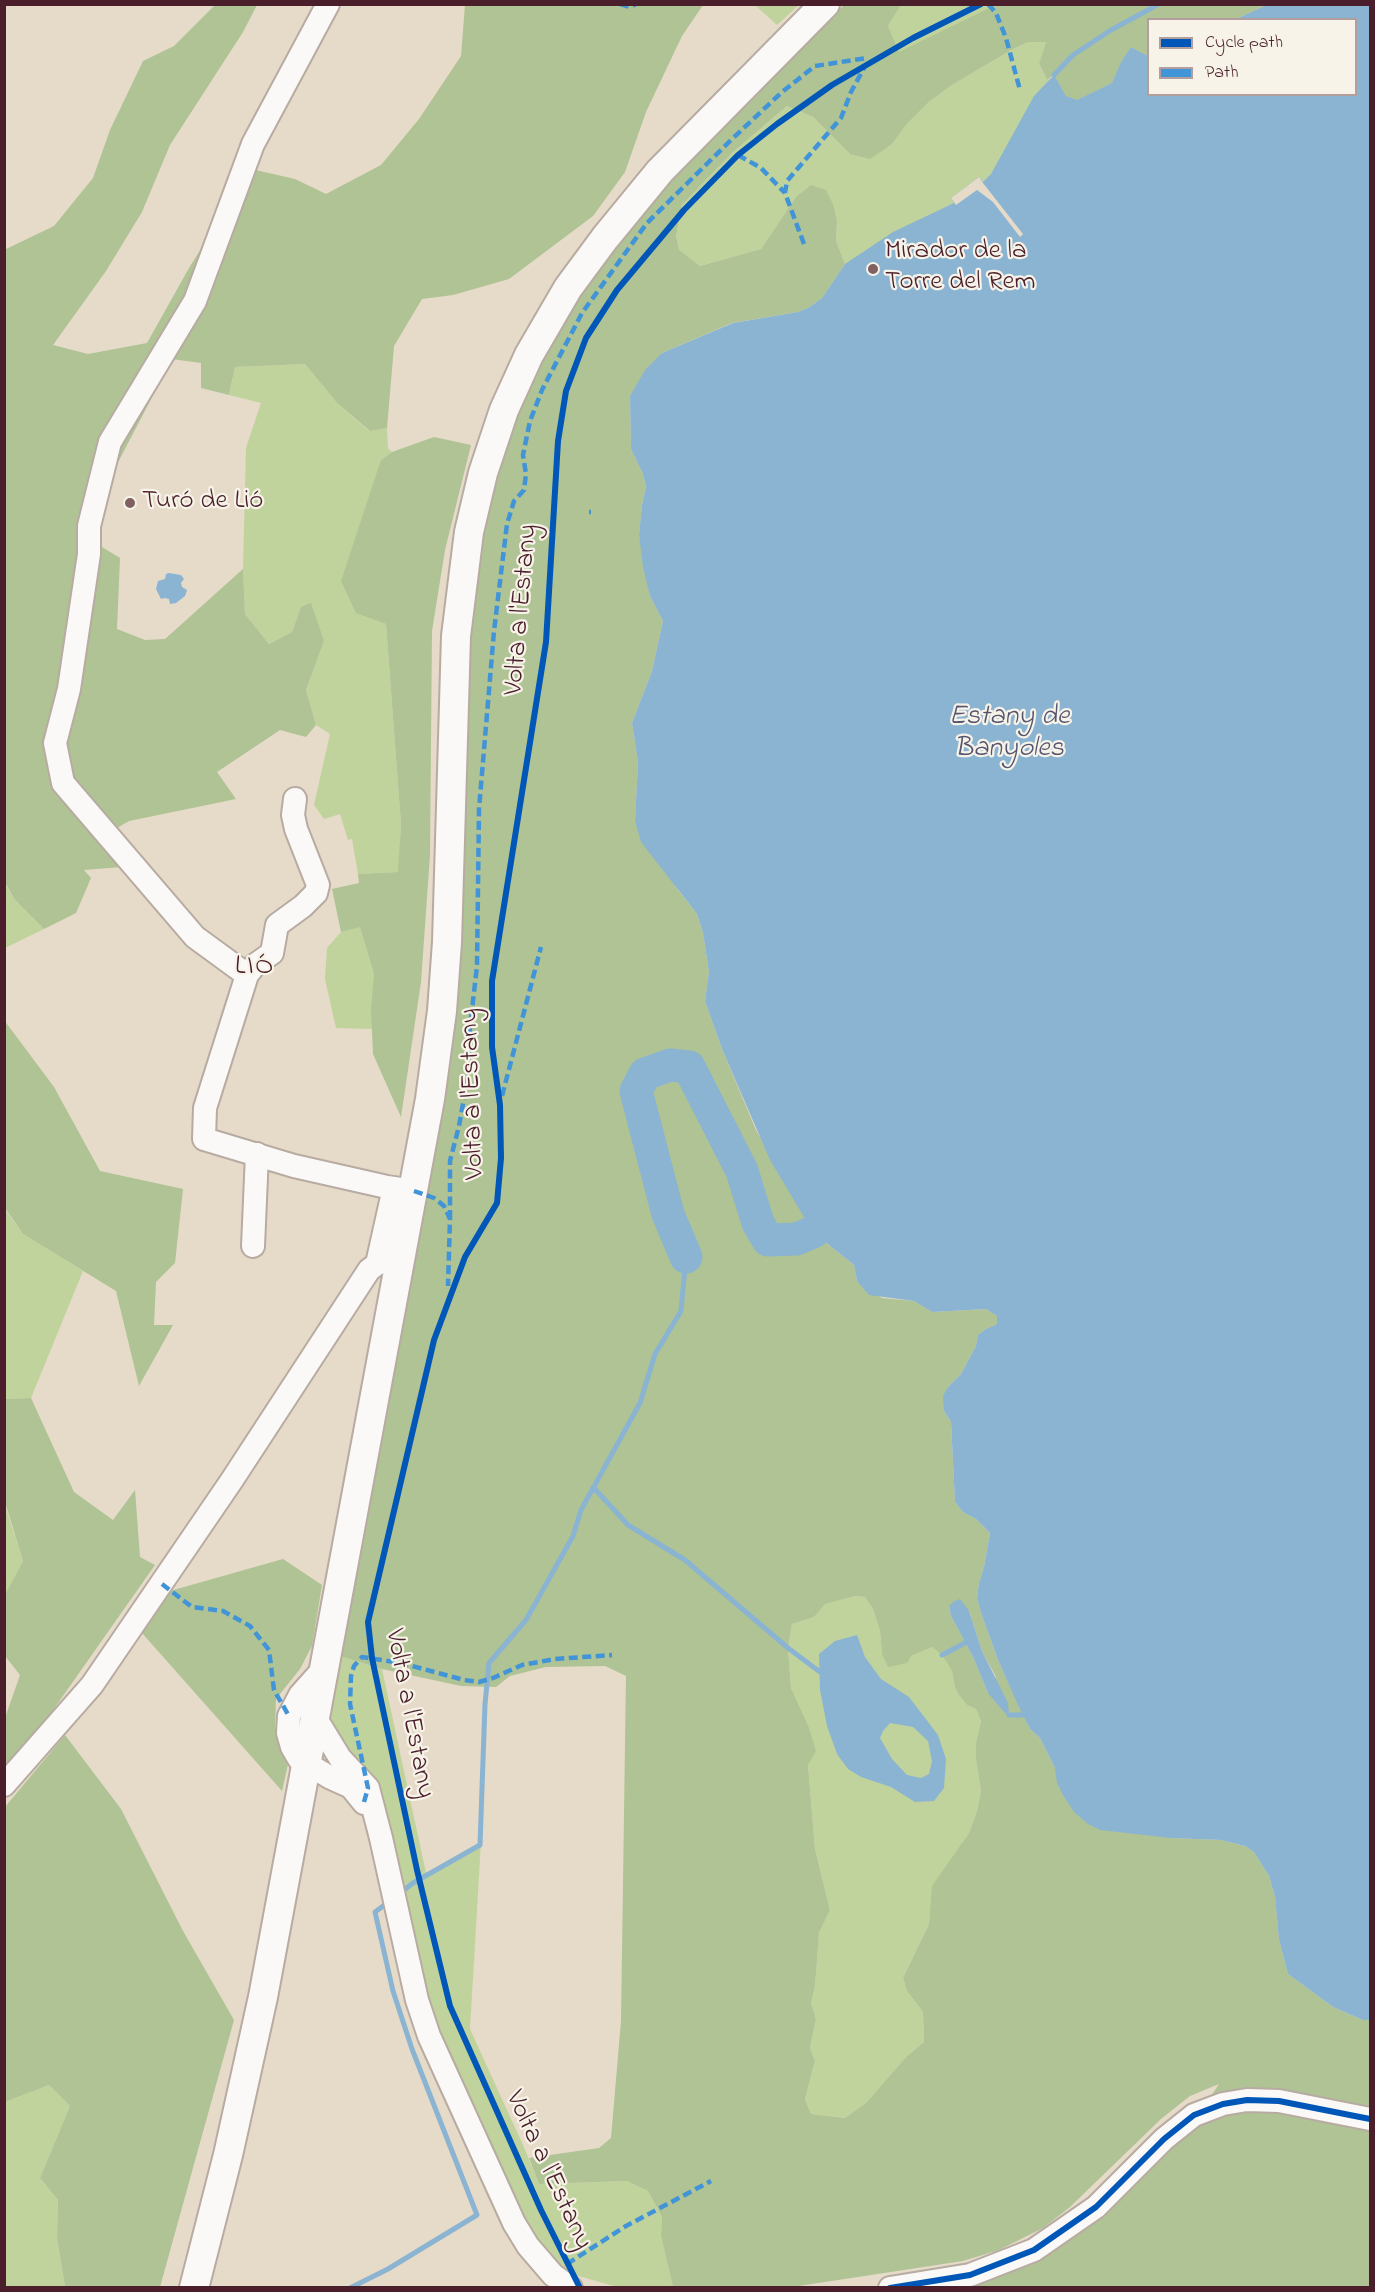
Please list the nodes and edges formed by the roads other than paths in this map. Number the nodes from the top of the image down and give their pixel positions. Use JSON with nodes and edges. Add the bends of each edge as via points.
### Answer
{"nodes":[{"id":1,"x":328,"y":4,"type":"edge"},
{"id":2,"x":825,"y":4,"type":"edge"},
{"id":3,"x":295,"y":799,"type":"dead end"},
{"id":4,"x":247,"y":975,"type":"junction"},
{"id":5,"x":257,"y":1154,"type":"junction"},
{"id":6,"x":404,"y":1190,"type":"junction"},
{"id":7,"x":253,"y":1246,"type":"dead end"},
{"id":8,"x":390,"y":1259,"type":"junction"},
{"id":9,"x":362,"y":1283,"type":"junction"},
{"id":10,"x":396,"y":1290,"type":"junction"},
{"id":11,"x":325,"y":1667,"type":"junction"},
{"id":12,"x":315,"y":1718,"type":"junction"},
{"id":13,"x":340,"y":1758,"type":"junction"},
{"id":14,"x":307,"y":1764,"type":"junction"},
{"id":15,"x":341,"y":1783,"type":"junction"},
{"id":16,"x":4,"y":1785,"type":"edge"},
{"id":17,"x":299,"y":1806,"type":"junction"},
{"id":18,"x":375,"y":1815,"type":"junction"},
{"id":19,"x":1371,"y":2119,"type":"edge"},
{"id":20,"x":556,"y":2283,"type":"edge"},
{"id":21,"x":195,"y":2288,"type":"edge"},
{"id":22,"x":890,"y":2288,"type":"edge"}],
"edges":[{"from":1,"to":4,"type":"street","via":[[253,144],[195,301],[110,442],[89,526],[69,689],[55,743],[63,783],[195,937]]},
{"from":2,"to":6,"type":"main road","via":[[660,171],[605,238],[568,288],[529,355],[504,410],[481,483],[461,587],[442,1011],[430,1099]]},
{"from":3,"to":4,"type":"street","via":[[296,829],[318,885],[316,893],[277,925],[272,953]]},
{"from":4,"to":5,"type":"street","via":[[205,1108],[204,1139]]},
{"from":5,"to":6,"type":"street"},
{"from":5,"to":7,"type":"street"},
{"from":6,"to":8,"type":"main road"},
{"from":8,"to":9,"type":"street","via":[[369,1270]]},
{"from":8,"to":10,"type":"main road"},
{"from":9,"to":10,"type":"street"},
{"from":9,"to":16,"type":"street","via":[[92,1685]]},
{"from":10,"to":11,"type":"main road"},
{"from":11,"to":12,"type":"main road"},
{"from":11,"to":14,"type":"street","via":[[300,1695],[289,1716],[292,1747]]},
{"from":12,"to":13,"type":"street"},
{"from":12,"to":14,"type":"main road"},
{"from":13,"to":14,"type":"street"},
{"from":13,"to":18,"type":"street","via":[[368,1788]]},
{"from":14,"to":15,"type":"street"},
{"from":14,"to":17,"type":"main road"},
{"from":15,"to":17,"type":"street","via":[[321,1790]]},
{"from":15,"to":18,"type":"street","via":[[351,1787]]},
{"from":17,"to":21,"type":"main road","via":[[261,2008]]},
{"from":18,"to":20,"type":"street","via":[[417,2000],[429,2036],[514,2223]]},
{"from":19,"to":22,"type":"street","via":[[1279,2101],[1223,2104],[1194,2115],[1164,2139],[1096,2207],[1034,2250],[970,2275]]}]}
